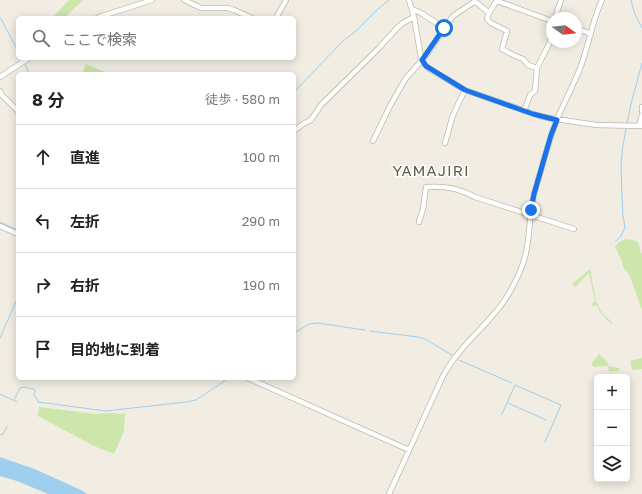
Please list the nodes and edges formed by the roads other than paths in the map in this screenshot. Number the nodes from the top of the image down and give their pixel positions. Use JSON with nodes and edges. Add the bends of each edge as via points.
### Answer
{"nodes":[{"id":1,"x":152,"y":0,"type":"edge"},
{"id":2,"x":184,"y":0,"type":"edge"},
{"id":3,"x":286,"y":0,"type":"edge"},
{"id":4,"x":408,"y":0,"type":"edge"},
{"id":5,"x":497,"y":0,"type":"edge"},
{"id":6,"x":561,"y":0,"type":"edge"},
{"id":7,"x":602,"y":0,"type":"edge"},
{"id":8,"x":412,"y":9,"type":"junction"},
{"id":9,"x":557,"y":12,"type":"edge"},
{"id":10,"x":490,"y":13,"type":"junction"},
{"id":11,"x":102,"y":16,"type":"edge"},
{"id":12,"x":248,"y":16,"type":"edge"},
{"id":13,"x":277,"y":16,"type":"edge"},
{"id":14,"x":414,"y":17,"type":"junction"},
{"id":15,"x":546,"y":19,"type":"edge"},
{"id":16,"x":444,"y":28,"type":"junction"},
{"id":17,"x":582,"y":30,"type":"edge"},
{"id":18,"x":591,"y":34,"type":"junction"},
{"id":19,"x":547,"y":48,"type":"edge"},
{"id":20,"x":27,"y":60,"type":"edge"},
{"id":21,"x":422,"y":60,"type":"junction"},
{"id":22,"x":537,"y":68,"type":"junction"},
{"id":23,"x":0,"y":77,"type":"edge"},
{"id":24,"x":465,"y":90,"type":"junction"},
{"id":25,"x":0,"y":91,"type":"edge"},
{"id":26,"x":642,"y":106,"type":"edge"},
{"id":27,"x":16,"y":109,"type":"edge"},
{"id":28,"x":524,"y":111,"type":"junction"},
{"id":29,"x":642,"y":111,"type":"edge"},
{"id":30,"x":642,"y":115,"type":"edge"},
{"id":31,"x":557,"y":120,"type":"junction"},
{"id":32,"x":641,"y":126,"type":"edge"},
{"id":33,"x":296,"y":129,"type":"edge"},
{"id":34,"x":373,"y":141,"type":"dead end"},
{"id":35,"x":445,"y":143,"type":"dead end"},
{"id":36,"x":530,"y":215,"type":"junction"},
{"id":37,"x":419,"y":222,"type":"dead end"},
{"id":38,"x":0,"y":226,"type":"edge"},
{"id":39,"x":574,"y":229,"type":"dead end"},
{"id":40,"x":16,"y":233,"type":"edge"},
{"id":41,"x":252,"y":380,"type":"edge"},
{"id":42,"x":409,"y":450,"type":"junction"},
{"id":43,"x":389,"y":494,"type":"edge"}],
"edges":[{"from":1,"to":11,"type":"street"},
{"from":2,"to":12,"type":"street","via":[[201,8],[228,8]]},
{"from":3,"to":13,"type":"street"},
{"from":4,"to":8,"type":"street"},
{"from":5,"to":10,"type":"street"},
{"from":5,"to":15,"type":"street"},
{"from":6,"to":9,"type":"street"},
{"from":7,"to":18,"type":"street"},
{"from":8,"to":14,"type":"street"},
{"from":8,"to":16,"type":"street"},
{"from":10,"to":16,"type":"street","via":[[474,2],[454,15]]},
{"from":10,"to":22,"type":"street","via":[[488,20],[507,31],[502,49]]},
{"from":14,"to":21,"type":"street"},
{"from":14,"to":33,"type":"street","via":[[397,28],[321,105],[311,120]]},
{"from":16,"to":21,"type":"street"},
{"from":17,"to":18,"type":"street"},
{"from":18,"to":31,"type":"street","via":[[581,67]]},
{"from":19,"to":22,"type":"street"},
{"from":20,"to":23,"type":"street"},
{"from":21,"to":24,"type":"street","via":[[428,68]]},
{"from":21,"to":34,"type":"street","via":[[406,78]]},
{"from":22,"to":28,"type":"street","via":[[535,91],[530,95]]},
{"from":24,"to":28,"type":"street"},
{"from":24,"to":35,"type":"street","via":[[453,115]]},
{"from":25,"to":27,"type":"street"},
{"from":26,"to":29,"type":"street"},
{"from":28,"to":31,"type":"street"},
{"from":30,"to":32,"type":"street"},
{"from":31,"to":32,"type":"street","via":[[596,125]]},
{"from":31,"to":36,"type":"street"},
{"from":36,"to":37,"type":"street","via":[[454,188],[439,186],[426,187]]},
{"from":36,"to":39,"type":"street"},
{"from":36,"to":42,"type":"street","via":[[522,267],[511,290],[493,316],[462,348],[447,368]]},
{"from":38,"to":40,"type":"street"},
{"from":41,"to":42,"type":"street"},
{"from":42,"to":43,"type":"street"}]}
